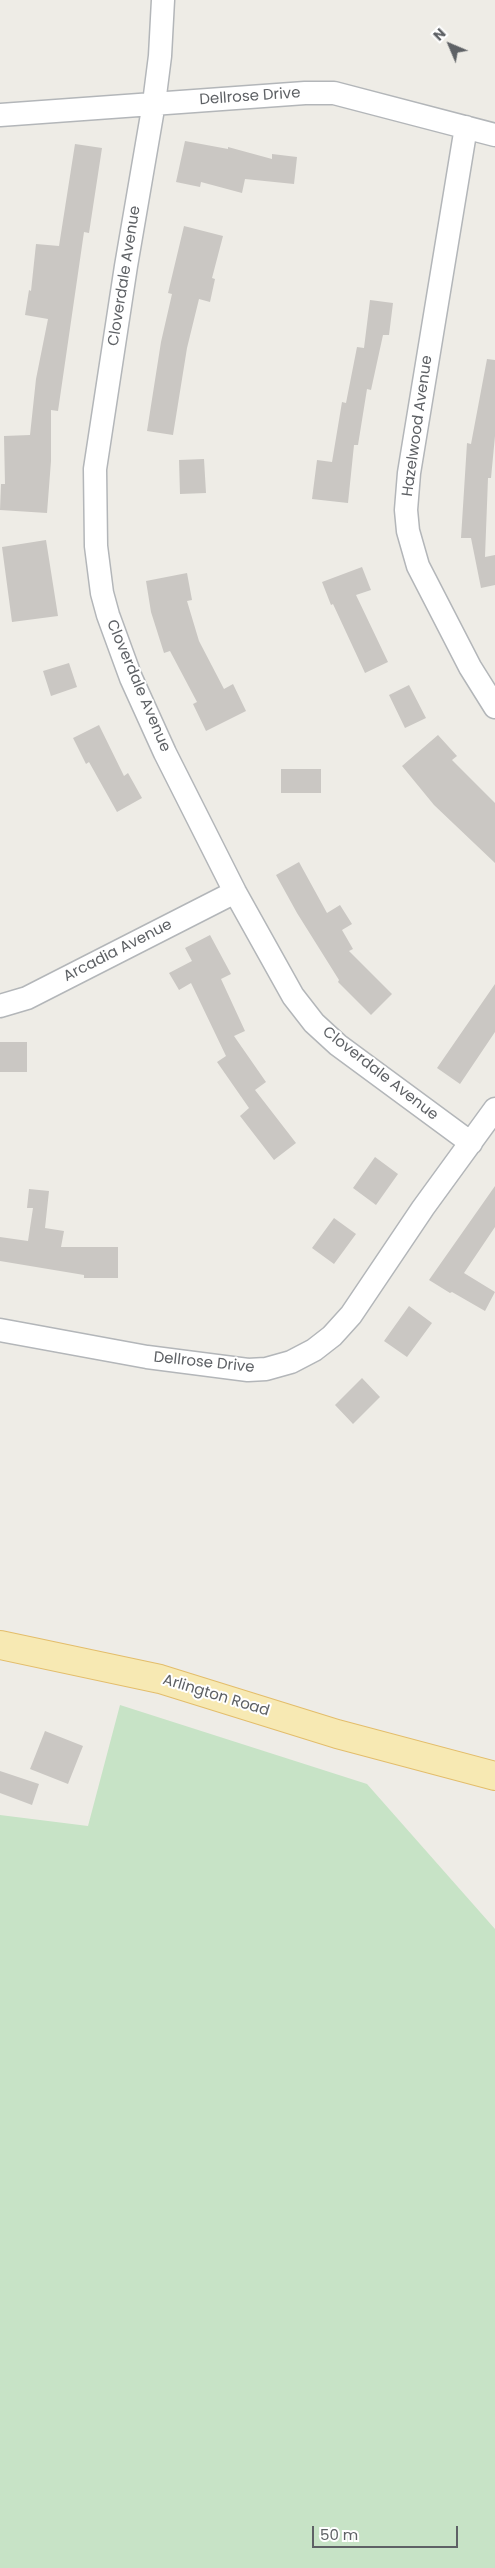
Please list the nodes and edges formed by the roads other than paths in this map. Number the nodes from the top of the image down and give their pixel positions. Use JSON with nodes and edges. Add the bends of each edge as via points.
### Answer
{"nodes":[{"id":1,"x":163,"y":0,"type":"edge"},
{"id":2,"x":154,"y":104,"type":"junction"},
{"id":3,"x":0,"y":115,"type":"edge"},
{"id":4,"x":466,"y":127,"type":"junction"},
{"id":5,"x":495,"y":135,"type":"edge"},
{"id":6,"x":495,"y":707,"type":"edge"},
{"id":7,"x":235,"y":892,"type":"junction"},
{"id":8,"x":0,"y":1006,"type":"edge"},
{"id":9,"x":495,"y":1109,"type":"edge"},
{"id":10,"x":471,"y":1143,"type":"junction"},
{"id":11,"x":0,"y":1330,"type":"edge"},
{"id":12,"x":0,"y":1645,"type":"edge"},
{"id":13,"x":495,"y":1776,"type":"edge"}],
"edges":[{"from":1,"to":2,"type":"street","name":"Cloverdale Avenue"},
{"from":2,"to":3,"type":"street","name":"Dellrose Drive"},
{"from":2,"to":4,"type":"street","name":"Dellrose Drive","via":[[334,93]]},
{"from":2,"to":7,"type":"street","name":"Cloverdale Avenue","via":[[95,469],[96,546],[102,593],[131,678]]},
{"from":4,"to":5,"type":"street","name":"Dellrose Drive"},
{"from":4,"to":6,"type":"street","name":"Hazelwood Avenue","via":[[410,463],[406,510],[418,566],[470,668]]},
{"from":7,"to":8,"type":"street","name":"Arcadia Avenue","via":[[27,998]]},
{"from":7,"to":10,"type":"street","name":"Cloverdale Avenue","via":[[286,985],[314,1023],[338,1045]]},
{"from":9,"to":10,"type":"street","name":"Dellrose Drive"},
{"from":10,"to":11,"type":"street","name":"Dellrose Drive","via":[[351,1315],[332,1336],[291,1362],[248,1370],[147,1357]]},
{"from":12,"to":13,"type":"main road","name":"Arlington Road","via":[[160,1679],[337,1734]]}]}
